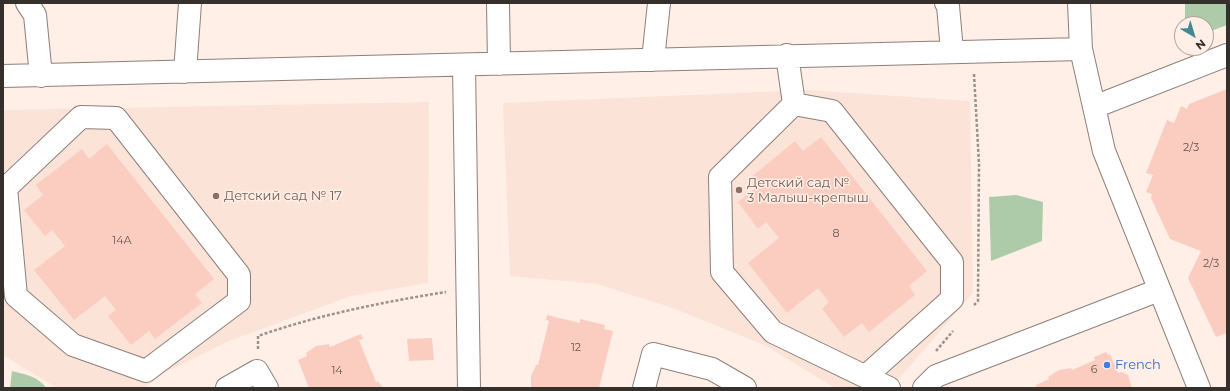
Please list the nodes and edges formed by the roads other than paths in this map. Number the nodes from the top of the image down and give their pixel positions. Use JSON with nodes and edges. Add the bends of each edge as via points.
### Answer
{"nodes":[{"id":1,"x":27,"y":3,"type":"edge"},
{"id":2,"x":190,"y":3,"type":"edge"},
{"id":3,"x":498,"y":3,"type":"edge"},
{"id":4,"x":659,"y":3,"type":"edge"},
{"id":5,"x":946,"y":3,"type":"edge"},
{"id":6,"x":1079,"y":3,"type":"edge"},
{"id":7,"x":1081,"y":49,"type":"junction"},
{"id":8,"x":963,"y":51,"type":"junction"},
{"id":9,"x":1227,"y":54,"type":"edge"},
{"id":10,"x":787,"y":55,"type":"junction"},
{"id":11,"x":653,"y":60,"type":"junction"},
{"id":12,"x":464,"y":64,"type":"junction"},
{"id":13,"x":499,"y":64,"type":"junction"},
{"id":14,"x":186,"y":72,"type":"junction"},
{"id":15,"x":3,"y":76,"type":"edge"},
{"id":16,"x":41,"y":76,"type":"junction"},
{"id":17,"x":794,"y":104,"type":"junction"},
{"id":18,"x":1094,"y":107,"type":"junction"},
{"id":19,"x":4,"y":188,"type":"edge"},
{"id":20,"x":1159,"y":290,"type":"junction"},
{"id":21,"x":866,"y":376,"type":"junction"},
{"id":22,"x":262,"y":379,"type":"edge"},
{"id":23,"x":227,"y":388,"type":"edge"},
{"id":24,"x":469,"y":388,"type":"edge"},
{"id":25,"x":644,"y":388,"type":"edge"},
{"id":26,"x":746,"y":388,"type":"edge"},
{"id":27,"x":889,"y":388,"type":"edge"},
{"id":28,"x":924,"y":388,"type":"edge"},
{"id":29,"x":1199,"y":388,"type":"edge"}],
"edges":[{"from":1,"to":16,"type":"street","via":[[35,15]]},
{"from":2,"to":14,"type":"street"},
{"from":3,"to":13,"type":"street"},
{"from":4,"to":11,"type":"street"},
{"from":5,"to":8,"type":"street"},
{"from":6,"to":7,"type":"street"},
{"from":7,"to":8,"type":"street"},
{"from":7,"to":18,"type":"street"},
{"from":8,"to":10,"type":"street"},
{"from":9,"to":18,"type":"street"},
{"from":10,"to":11,"type":"street"},
{"from":10,"to":17,"type":"street"},
{"from":11,"to":13,"type":"street"},
{"from":12,"to":13,"type":"street"},
{"from":12,"to":14,"type":"street"},
{"from":12,"to":24,"type":"street"},
{"from":14,"to":16,"type":"street"},
{"from":15,"to":16,"type":"street"},
{"from":17,"to":21,"type":"street","via":[[720,177],[722,272],[774,332]]},
{"from":17,"to":21,"type":"street","via":[[832,111],[952,262],[952,299]]},
{"from":18,"to":20,"type":"street","via":[[1104,151]]},
{"from":19,"to":19,"type":"street","via":[[16,296],[73,345],[146,371],[239,301],[240,275],[116,118],[81,117]]},
{"from":20,"to":28,"type":"street","via":[[936,376]]},
{"from":20,"to":29,"type":"street"},
{"from":21,"to":27,"type":"street"},
{"from":22,"to":23,"type":"street"},
{"from":25,"to":26,"type":"street","via":[[653,354],[712,369]]}]}
